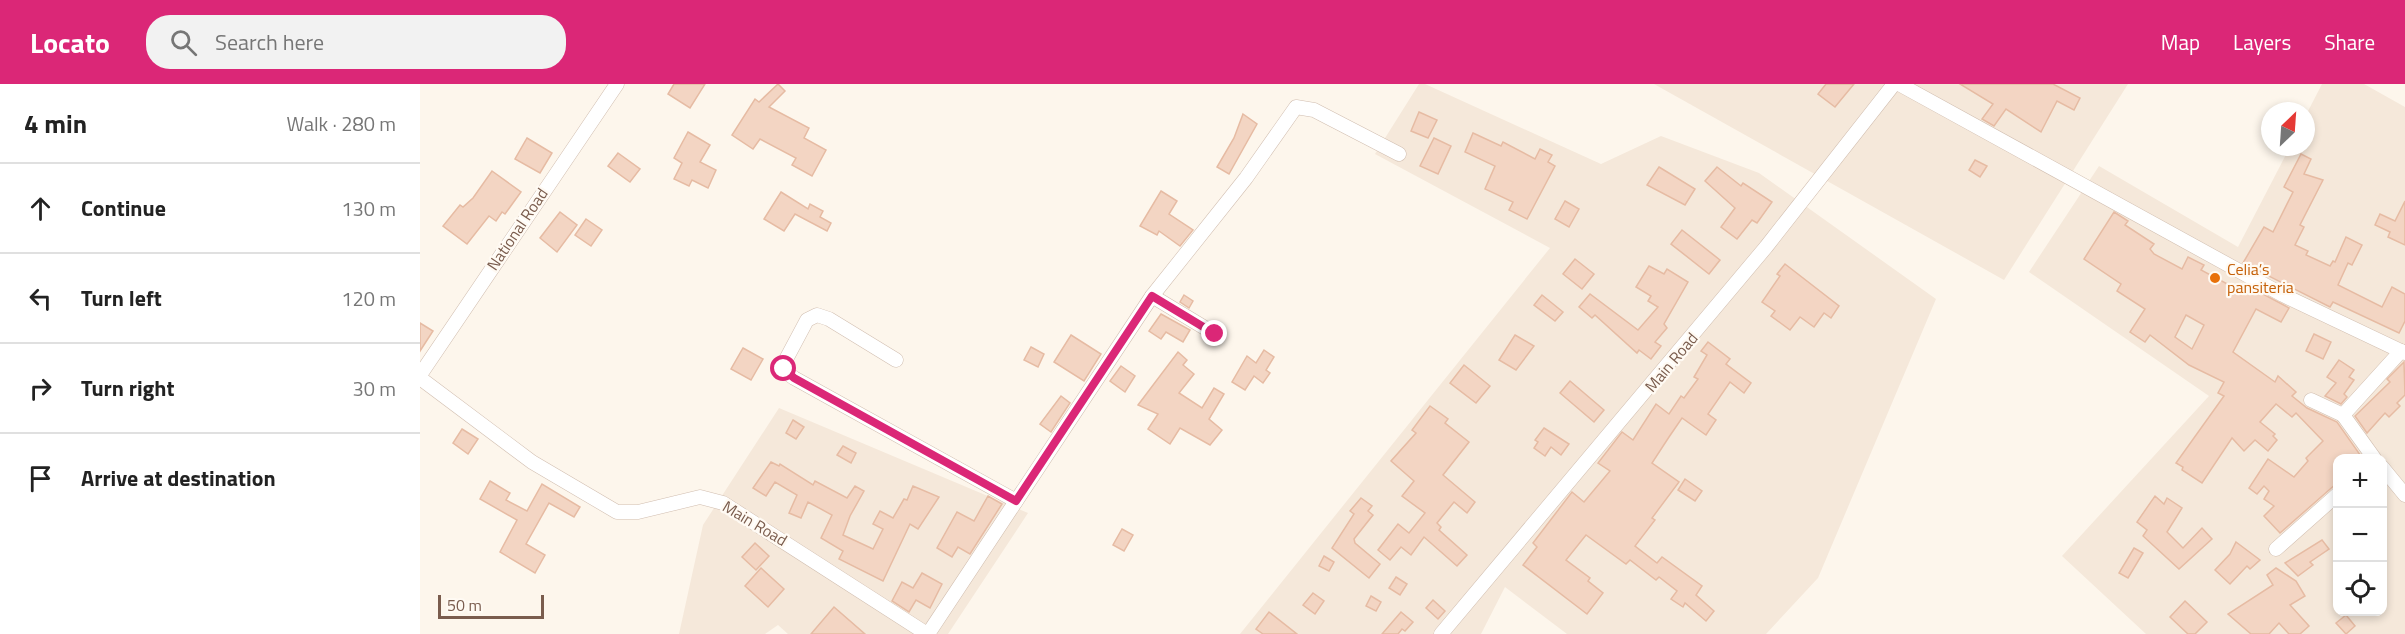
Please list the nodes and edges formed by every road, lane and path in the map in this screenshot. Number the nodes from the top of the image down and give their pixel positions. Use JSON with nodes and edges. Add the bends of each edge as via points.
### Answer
{"nodes":[{"id":1,"x":616,"y":84,"type":"edge"},
{"id":2,"x":1894,"y":84,"type":"edge"},
{"id":3,"x":1899,"y":84,"type":"edge"},
{"id":4,"x":1399,"y":154,"type":"dead end"},
{"id":5,"x":1152,"y":296,"type":"junction"},
{"id":6,"x":1215,"y":334,"type":"dead end"},
{"id":7,"x":2403,"y":352,"type":"edge"},
{"id":8,"x":896,"y":360,"type":"dead end"},
{"id":9,"x":420,"y":377,"type":"edge"},
{"id":10,"x":2311,"y":400,"type":"dead end"},
{"id":11,"x":2343,"y":415,"type":"junction"},
{"id":12,"x":2372,"y":454,"type":"edge"},
{"id":13,"x":2387,"y":472,"type":"edge"},
{"id":14,"x":2405,"y":495,"type":"edge"},
{"id":15,"x":2333,"y":498,"type":"edge"},
{"id":16,"x":1016,"y":501,"type":"junction"},
{"id":17,"x":2277,"y":549,"type":"dead end"},
{"id":18,"x":928,"y":634,"type":"edge"},
{"id":19,"x":1442,"y":634,"type":"edge"}],
"edges":[{"from":1,"to":9,"type":"street","name":"National Road"},
{"from":2,"to":19,"type":"street","name":"Main Road","via":[[1766,247]]},
{"from":3,"to":7,"type":"street","via":[[2172,236]]},
{"from":4,"to":5,"type":"street","via":[[1314,110],[1296,108]]},
{"from":5,"to":6,"type":"street"},
{"from":5,"to":16,"type":"street"},
{"from":7,"to":11,"type":"street"},
{"from":8,"to":16,"type":"street","via":[[817,315],[807,320],[783,364],[794,378]]},
{"from":9,"to":18,"type":"street","name":"Main Road","via":[[532,462],[617,512],[638,512],[700,497],[723,503]]},
{"from":10,"to":11,"type":"street"},
{"from":11,"to":12,"type":"street"},
{"from":13,"to":14,"type":"street"},
{"from":15,"to":17,"type":"street"},
{"from":16,"to":18,"type":"street"}]}
